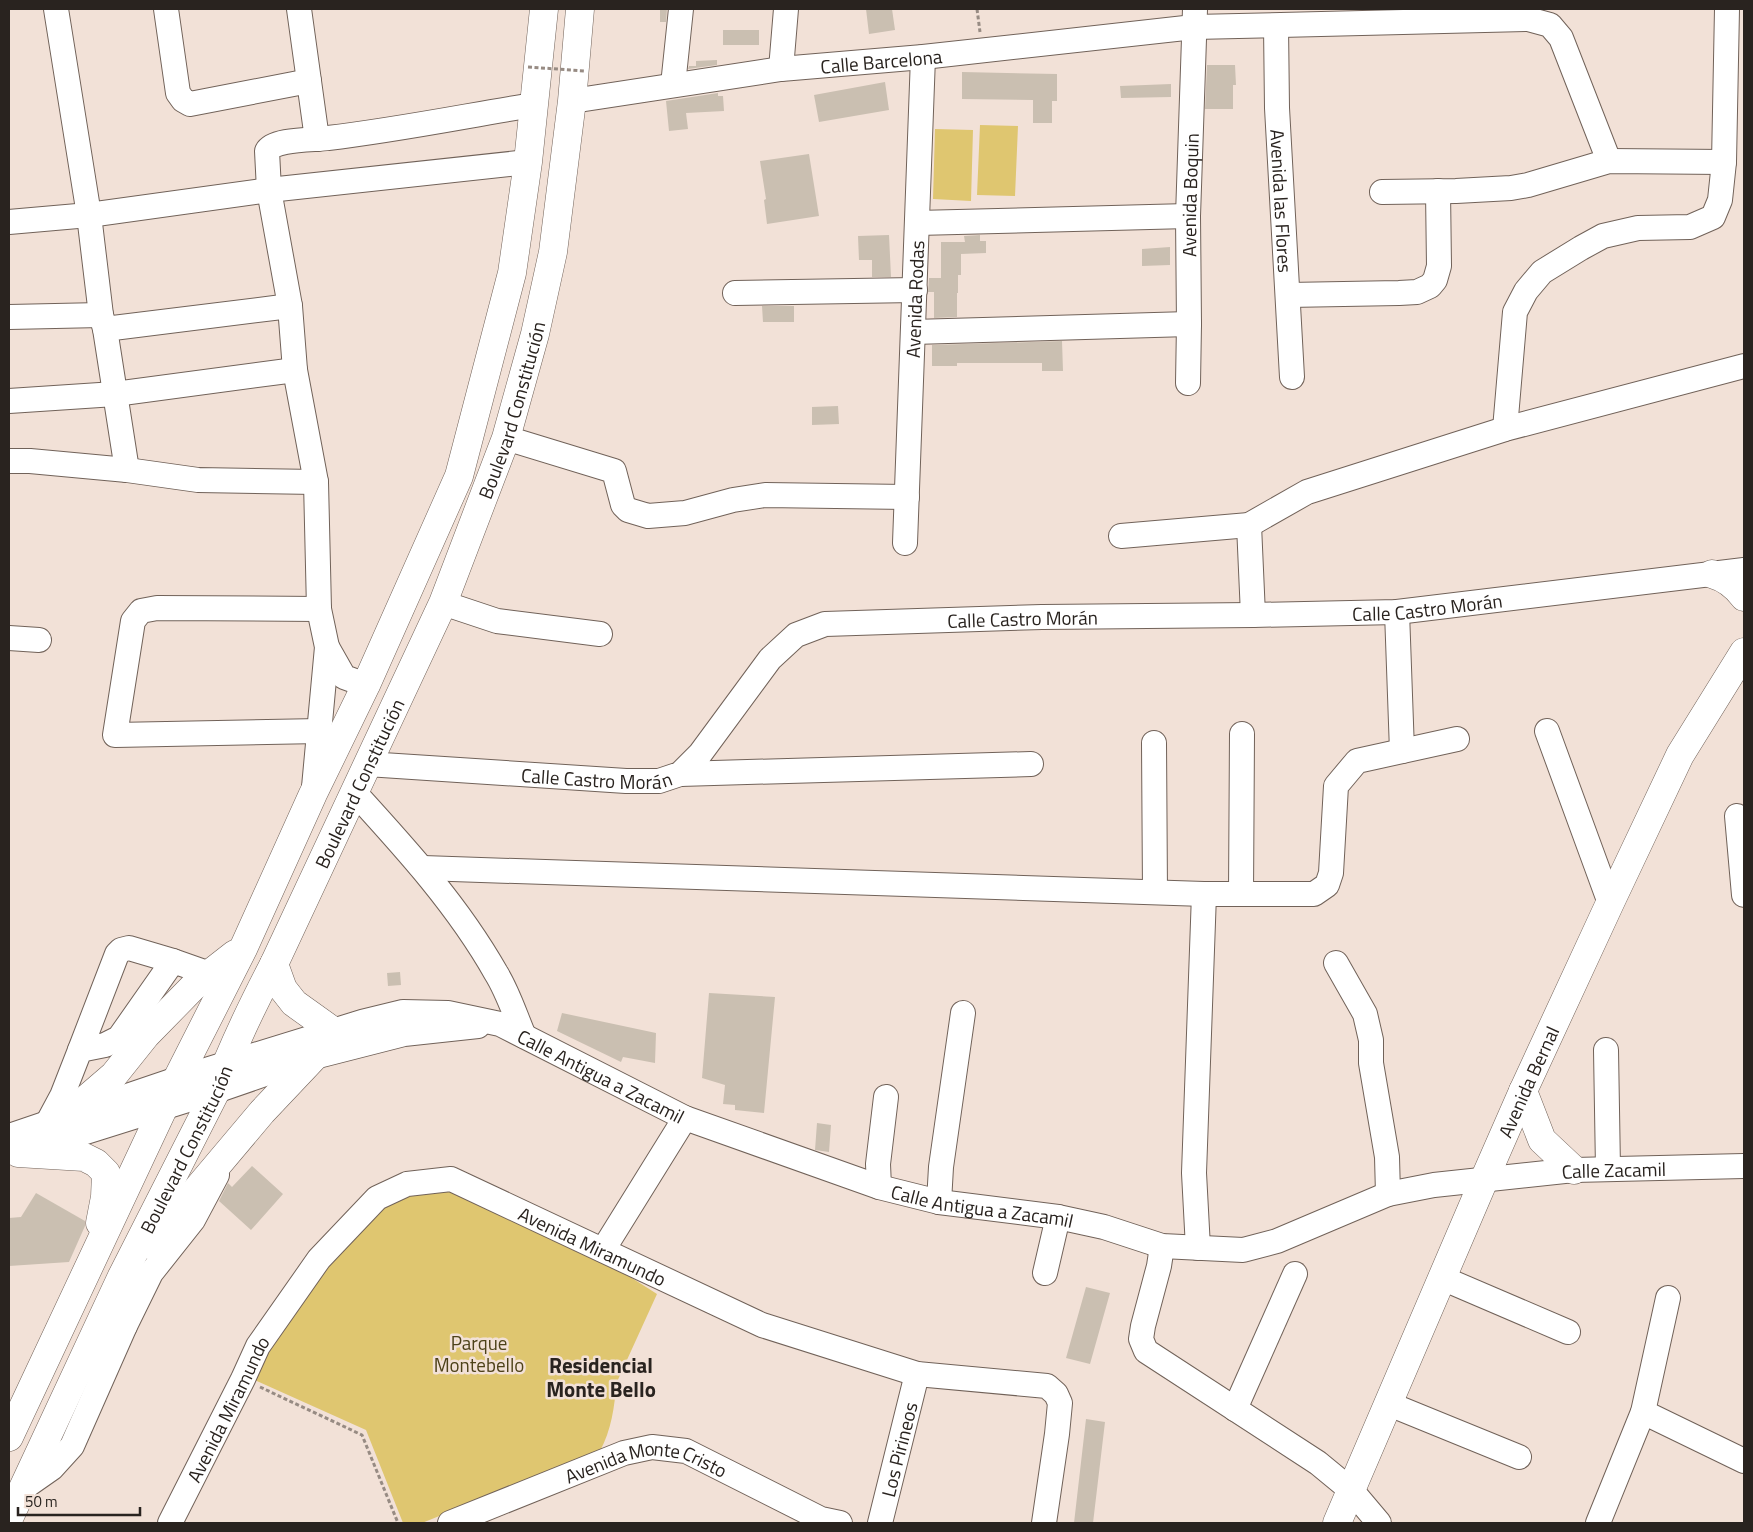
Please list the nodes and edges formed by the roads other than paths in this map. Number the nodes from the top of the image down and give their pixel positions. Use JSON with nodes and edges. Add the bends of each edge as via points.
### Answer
{"nodes":[{"id":1,"x":56,"y":9,"type":"edge"},
{"id":2,"x":166,"y":9,"type":"edge"},
{"id":3,"x":299,"y":9,"type":"edge"},
{"id":4,"x":544,"y":9,"type":"edge"},
{"id":5,"x":580,"y":9,"type":"edge"},
{"id":6,"x":681,"y":9,"type":"edge"},
{"id":7,"x":786,"y":9,"type":"edge"},
{"id":8,"x":1727,"y":9,"type":"edge"},
{"id":9,"x":1194,"y":18,"type":"edge"},
{"id":10,"x":1276,"y":26,"type":"junction"},
{"id":11,"x":923,"y":57,"type":"junction"},
{"id":12,"x":781,"y":68,"type":"junction"},
{"id":13,"x":309,"y":81,"type":"junction"},
{"id":14,"x":673,"y":85,"type":"junction"},
{"id":15,"x":572,"y":101,"type":"junction"},
{"id":16,"x":533,"y":105,"type":"junction"},
{"id":17,"x":317,"y":139,"type":"junction"},
{"id":18,"x":1609,"y":161,"type":"junction"},
{"id":19,"x":528,"y":162,"type":"junction"},
{"id":20,"x":1724,"y":162,"type":"junction"},
{"id":21,"x":268,"y":190,"type":"junction"},
{"id":22,"x":1438,"y":191,"type":"junction"},
{"id":23,"x":1382,"y":192,"type":"dead end"},
{"id":24,"x":89,"y":215,"type":"junction"},
{"id":25,"x":1188,"y":216,"type":"junction"},
{"id":26,"x":9,"y":222,"type":"edge"},
{"id":27,"x":917,"y":223,"type":"junction"},
{"id":28,"x":915,"y":290,"type":"junction"},
{"id":29,"x":735,"y":293,"type":"dead end"},
{"id":30,"x":1288,"y":295,"type":"junction"},
{"id":31,"x":290,"y":306,"type":"junction"},
{"id":32,"x":9,"y":317,"type":"edge"},
{"id":33,"x":103,"y":322,"type":"junction"},
{"id":34,"x":1189,"y":324,"type":"junction"},
{"id":35,"x":913,"y":332,"type":"junction"},
{"id":36,"x":1744,"y":366,"type":"edge"},
{"id":37,"x":295,"y":370,"type":"junction"},
{"id":38,"x":1292,"y":377,"type":"dead end"},
{"id":39,"x":1188,"y":384,"type":"dead end"},
{"id":40,"x":116,"y":394,"type":"junction"},
{"id":41,"x":9,"y":401,"type":"edge"},
{"id":42,"x":1505,"y":430,"type":"junction"},
{"id":43,"x":506,"y":438,"type":"junction"},
{"id":44,"x":9,"y":461,"type":"edge"},
{"id":45,"x":127,"y":470,"type":"junction"},
{"id":46,"x":316,"y":482,"type":"junction"},
{"id":47,"x":907,"y":497,"type":"junction"},
{"id":48,"x":1248,"y":525,"type":"junction"},
{"id":49,"x":1121,"y":536,"type":"dead end"},
{"id":50,"x":905,"y":543,"type":"dead end"},
{"id":51,"x":1744,"y":570,"type":"edge"},
{"id":52,"x":1712,"y":574,"type":"junction"},
{"id":53,"x":1744,"y":597,"type":"edge"},
{"id":54,"x":443,"y":603,"type":"junction"},
{"id":55,"x":319,"y":608,"type":"junction"},
{"id":56,"x":1397,"y":612,"type":"junction"},
{"id":57,"x":1253,"y":615,"type":"junction"},
{"id":58,"x":600,"y":634,"type":"dead end"},
{"id":59,"x":9,"y":638,"type":"edge"},
{"id":60,"x":39,"y":640,"type":"dead end"},
{"id":61,"x":327,"y":647,"type":"junction"},
{"id":62,"x":1744,"y":652,"type":"edge"},
{"id":63,"x":366,"y":685,"type":"junction"},
{"id":64,"x":320,"y":731,"type":"junction"},
{"id":65,"x":1548,"y":731,"type":"dead end"},
{"id":66,"x":1242,"y":734,"type":"dead end"},
{"id":67,"x":1457,"y":739,"type":"dead end"},
{"id":68,"x":1154,"y":743,"type":"dead end"},
{"id":69,"x":1402,"y":751,"type":"junction"},
{"id":70,"x":367,"y":764,"type":"junction"},
{"id":71,"x":1032,"y":764,"type":"dead end"},
{"id":72,"x":680,"y":774,"type":"junction"},
{"id":73,"x":355,"y":793,"type":"junction"},
{"id":74,"x":313,"y":794,"type":"junction"},
{"id":75,"x":1737,"y":816,"type":"dead end"},
{"id":76,"x":423,"y":868,"type":"junction"},
{"id":77,"x":1155,"y":892,"type":"junction"},
{"id":78,"x":1204,"y":894,"type":"junction"},
{"id":79,"x":1241,"y":894,"type":"junction"},
{"id":80,"x":1744,"y":895,"type":"edge"},
{"id":81,"x":1610,"y":904,"type":"junction"},
{"id":82,"x":242,"y":949,"type":"junction"},
{"id":83,"x":173,"y":961,"type":"junction"},
{"id":84,"x":1336,"y":963,"type":"dead end"},
{"id":85,"x":274,"y":964,"type":"junction"},
{"id":86,"x":210,"y":974,"type":"junction"},
{"id":87,"x":963,"y":1013,"type":"dead end"},
{"id":88,"x":500,"y":1024,"type":"junction"},
{"id":89,"x":332,"y":1031,"type":"junction"},
{"id":90,"x":524,"y":1036,"type":"junction"},
{"id":91,"x":80,"y":1050,"type":"junction"},
{"id":92,"x":1606,"y":1050,"type":"dead end"},
{"id":93,"x":314,"y":1057,"type":"junction"},
{"id":94,"x":226,"y":1063,"type":"junction"},
{"id":95,"x":177,"y":1079,"type":"junction"},
{"id":96,"x":216,"y":1091,"type":"junction"},
{"id":97,"x":1523,"y":1091,"type":"junction"},
{"id":98,"x":886,"y":1097,"type":"dead end"},
{"id":99,"x":165,"y":1108,"type":"junction"},
{"id":100,"x":685,"y":1118,"type":"junction"},
{"id":101,"x":56,"y":1121,"type":"junction"},
{"id":102,"x":12,"y":1146,"type":"edge"},
{"id":103,"x":224,"y":1156,"type":"junction"},
{"id":104,"x":1744,"y":1166,"type":"edge"},
{"id":105,"x":1574,"y":1170,"type":"junction"},
{"id":106,"x":1608,"y":1170,"type":"junction"},
{"id":107,"x":1484,"y":1180,"type":"junction"},
{"id":108,"x":879,"y":1187,"type":"junction"},
{"id":109,"x":1388,"y":1194,"type":"junction"},
{"id":110,"x":939,"y":1202,"type":"junction"},
{"id":111,"x":1058,"y":1217,"type":"junction"},
{"id":112,"x":1162,"y":1246,"type":"junction"},
{"id":113,"x":1198,"y":1248,"type":"junction"},
{"id":114,"x":603,"y":1250,"type":"junction"},
{"id":115,"x":96,"y":1251,"type":"junction"},
{"id":116,"x":1045,"y":1273,"type":"dead end"},
{"id":117,"x":1294,"y":1274,"type":"dead end"},
{"id":118,"x":122,"y":1276,"type":"junction"},
{"id":119,"x":1442,"y":1278,"type":"junction"},
{"id":120,"x":1668,"y":1298,"type":"dead end"},
{"id":121,"x":116,"y":1318,"type":"junction"},
{"id":122,"x":1568,"y":1332,"type":"dead end"},
{"id":123,"x":917,"y":1374,"type":"junction"},
{"id":124,"x":1389,"y":1404,"type":"junction"},
{"id":125,"x":1235,"y":1409,"type":"junction"},
{"id":126,"x":1643,"y":1412,"type":"junction"},
{"id":127,"x":9,"y":1437,"type":"edge"},
{"id":128,"x":1519,"y":1457,"type":"dead end"},
{"id":129,"x":1744,"y":1461,"type":"edge"},
{"id":130,"x":1352,"y":1492,"type":"junction"},
{"id":131,"x":9,"y":1518,"type":"edge"},
{"id":132,"x":482,"y":1518,"type":"edge"},
{"id":133,"x":170,"y":1523,"type":"edge"},
{"id":134,"x":450,"y":1523,"type":"edge"},
{"id":135,"x":840,"y":1523,"type":"edge"},
{"id":136,"x":880,"y":1523,"type":"edge"},
{"id":137,"x":1044,"y":1523,"type":"edge"},
{"id":138,"x":1337,"y":1523,"type":"edge"},
{"id":139,"x":1379,"y":1523,"type":"edge"},
{"id":140,"x":1598,"y":1523,"type":"edge"}],
"edges":[{"from":1,"to":24,"type":"street"},
{"from":2,"to":13,"type":"street","via":[[178,93],[190,104]]},
{"from":3,"to":13,"type":"street"},
{"from":4,"to":16,"type":"main road","name":"Boulevard Constitución"},
{"from":5,"to":15,"type":"main road","name":"Boulevard Constitución"},
{"from":6,"to":14,"type":"street"},
{"from":7,"to":12,"type":"street"},
{"from":8,"to":20,"type":"street"},
{"from":9,"to":10,"type":"street","name":"Calle Barcelona"},
{"from":9,"to":11,"type":"street","name":"Calle Barcelona"},
{"from":9,"to":25,"type":"street","name":"Avenida Boquin"},
{"from":10,"to":18,"type":"street","name":"Calle Barcelona","via":[[1528,19],[1550,25],[1561,38]]},
{"from":10,"to":30,"type":"street","name":"Avenida las Flores","via":[[1277,108]]},
{"from":11,"to":12,"type":"street","name":"Calle Barcelona"},
{"from":11,"to":27,"type":"street","name":"Avenida Rodas"},
{"from":12,"to":14,"type":"street","name":"Calle Barcelona"},
{"from":13,"to":17,"type":"street"},
{"from":14,"to":15,"type":"street","name":"Calle Barcelona"},
{"from":15,"to":43,"type":"main road","name":"Boulevard Constitución","via":[[553,252]]},
{"from":16,"to":17,"type":"street"},
{"from":16,"to":19,"type":"main road","name":"Boulevard Constitución"},
{"from":17,"to":21,"type":"street","via":[[269,147],[266,151]]},
{"from":18,"to":20,"type":"street"},
{"from":18,"to":22,"type":"street","via":[[1511,188]]},
{"from":19,"to":21,"type":"street"},
{"from":19,"to":63,"type":"main road","name":"Boulevard Constitución","via":[[512,273],[459,476]]},
{"from":20,"to":42,"type":"street","via":[[1720,200],[1712,217],[1690,227],[1638,228],[1604,236],[1542,272],[1526,291],[1515,312]]},
{"from":21,"to":24,"type":"street"},
{"from":21,"to":31,"type":"street"},
{"from":22,"to":23,"type":"street"},
{"from":22,"to":30,"type":"street","via":[[1439,266],[1430,286],[1417,292]]},
{"from":24,"to":26,"type":"street"},
{"from":24,"to":33,"type":"street"},
{"from":25,"to":27,"type":"street"},
{"from":25,"to":34,"type":"street","name":"Avenida Boquin"},
{"from":27,"to":28,"type":"street","name":"Avenida Rodas"},
{"from":28,"to":29,"type":"street"},
{"from":28,"to":35,"type":"street","name":"Avenida Rodas"},
{"from":30,"to":38,"type":"street","name":"Avenida las Flores"},
{"from":31,"to":33,"type":"street"},
{"from":31,"to":37,"type":"street"},
{"from":32,"to":33,"type":"street"},
{"from":33,"to":40,"type":"street"},
{"from":34,"to":35,"type":"street"},
{"from":34,"to":39,"type":"street","name":"Avenida Boquin"},
{"from":35,"to":47,"type":"street","name":"Avenida Rodas"},
{"from":36,"to":42,"type":"street"},
{"from":37,"to":40,"type":"street"},
{"from":37,"to":46,"type":"street"},
{"from":40,"to":41,"type":"street"},
{"from":40,"to":45,"type":"street"},
{"from":42,"to":48,"type":"street","via":[[1307,492]]},
{"from":43,"to":47,"type":"street","via":[[614,471],[623,505],[628,510],[648,516],[685,513],[765,495]]},
{"from":43,"to":54,"type":"main road","name":"Boulevard Constitución"},
{"from":44,"to":45,"type":"street"},
{"from":45,"to":46,"type":"street","via":[[198,480]]},
{"from":46,"to":55,"type":"street"},
{"from":47,"to":50,"type":"street","name":"Avenida Rodas"},
{"from":48,"to":49,"type":"street"},
{"from":48,"to":57,"type":"street"},
{"from":51,"to":52,"type":"street","name":"Calle Castro Morán"},
{"from":52,"to":53,"type":"main road","via":[[1723,577]]},
{"from":52,"to":56,"type":"street","name":"Calle Castro Morán"},
{"from":54,"to":58,"type":"street","via":[[497,621]]},
{"from":54,"to":70,"type":"main road","name":"Boulevard Constitución"},
{"from":55,"to":61,"type":"street"},
{"from":55,"to":64,"type":"street","via":[[157,608],[141,611],[133,622],[115,735]]},
{"from":56,"to":57,"type":"street","name":"Calle Castro Morán"},
{"from":56,"to":69,"type":"street"},
{"from":57,"to":72,"type":"street","name":"Calle Castro Morán","via":[[825,624],[796,635],[770,659],[700,754]]},
{"from":59,"to":60,"type":"street"},
{"from":61,"to":63,"type":"street","via":[[344,677]]},
{"from":61,"to":64,"type":"street"},
{"from":62,"to":81,"type":"main road","name":"Avenida Bernal","via":[[1680,755]]},
{"from":63,"to":74,"type":"main road","name":"Boulevard Constitución"},
{"from":64,"to":74,"type":"street"},
{"from":65,"to":81,"type":"street"},
{"from":66,"to":79,"type":"street"},
{"from":67,"to":69,"type":"street"},
{"from":68,"to":77,"type":"street"},
{"from":69,"to":79,"type":"street","via":[[1357,761],[1336,786],[1331,873],[1327,885],[1314,894]]},
{"from":70,"to":72,"type":"street","name":"Calle Castro Morán","via":[[626,781],[659,781]]},
{"from":70,"to":73,"type":"main road","name":"Boulevard Constitución"},
{"from":71,"to":72,"type":"street"},
{"from":73,"to":76,"type":"street"},
{"from":73,"to":85,"type":"main road","name":"Boulevard Constitución"},
{"from":74,"to":82,"type":"main road","name":"Boulevard Constitución"},
{"from":75,"to":80,"type":"street"},
{"from":76,"to":77,"type":"street"},
{"from":76,"to":90,"type":"street","via":[[474,936],[498,975]]},
{"from":77,"to":78,"type":"street"},
{"from":78,"to":79,"type":"street"},
{"from":78,"to":113,"type":"street","via":[[1194,1173]]},
{"from":81,"to":97,"type":"main road","name":"Avenida Bernal"},
{"from":82,"to":86,"type":"main road"},
{"from":82,"to":95,"type":"main road","name":"Boulevard Constitución"},
{"from":83,"to":86,"type":"street"},
{"from":83,"to":91,"type":"street","via":[[119,1038],[105,1046]]},
{"from":83,"to":91,"type":"street","via":[[129,948],[121,950]]},
{"from":84,"to":109,"type":"street","via":[[1365,1014],[1371,1040],[1371,1063],[1387,1157]]},
{"from":85,"to":89,"type":"main road","via":[[283,990],[294,1003]]},
{"from":85,"to":94,"type":"main road","name":"Boulevard Constitución"},
{"from":86,"to":101,"type":"main road","via":[[146,1035],[114,1075]]},
{"from":87,"to":110,"type":"street"},
{"from":88,"to":89,"type":"street","name":"Calle Antigua a Zacamil","via":[[448,1012],[403,1012]]},
{"from":88,"to":90,"type":"street","name":"Calle Antigua a Zacamil"},
{"from":88,"to":93,"type":"street","name":"Calle Antigua a Zacamil","via":[[404,1034]]},
{"from":89,"to":94,"type":"street","name":"Calle Antigua a Zacamil"},
{"from":90,"to":100,"type":"street","name":"Calle Antigua a Zacamil"},
{"from":91,"to":101,"type":"street"},
{"from":92,"to":106,"type":"street"},
{"from":93,"to":96,"type":"street","name":"Calle Antigua a Zacamil"},
{"from":93,"to":103,"type":"main road"},
{"from":94,"to":95,"type":"street","name":"Calle Antigua a Zacamil"},
{"from":94,"to":96,"type":"main road","name":"Boulevard Constitución"},
{"from":95,"to":99,"type":"main road","name":"Boulevard Constitución"},
{"from":95,"to":101,"type":"street","name":"Calle Antigua a Zacamil"},
{"from":96,"to":99,"type":"street","name":"Calle Antigua a Zacamil"},
{"from":96,"to":118,"type":"main road","name":"Boulevard Constitución"},
{"from":97,"to":105,"type":"main road","via":[[1542,1140]]},
{"from":97,"to":107,"type":"main road","name":"Avenida Bernal"},
{"from":98,"to":108,"type":"street","via":[[878,1164]]},
{"from":99,"to":102,"type":"street","name":"Calle Antigua a Zacamil"},
{"from":99,"to":115,"type":"main road","name":"Boulevard Constitución"},
{"from":100,"to":108,"type":"street","name":"Calle Antigua a Zacamil"},
{"from":100,"to":114,"type":"street"},
{"from":101,"to":102,"type":"street","name":"Calle Antigua a Zacamil"},
{"from":102,"to":115,"type":"main road","via":[[84,1157],[106,1173]]},
{"from":103,"to":118,"type":"main road"},
{"from":103,"to":121,"type":"street","via":[[215,1182],[194,1220]]},
{"from":104,"to":106,"type":"street","name":"Calle Zacamil"},
{"from":105,"to":106,"type":"street","name":"Calle Zacamil"},
{"from":105,"to":107,"type":"street","name":"Calle Zacamil"},
{"from":107,"to":109,"type":"street","name":"Calle Antigua a Zacamil"},
{"from":107,"to":119,"type":"main road","name":"Avenida Bernal"},
{"from":108,"to":110,"type":"street","name":"Calle Antigua a Zacamil"},
{"from":109,"to":113,"type":"street","name":"Calle Antigua a Zacamil","via":[[1277,1241],[1243,1250]]},
{"from":110,"to":111,"type":"street","name":"Calle Antigua a Zacamil"},
{"from":111,"to":112,"type":"street","name":"Calle Antigua a Zacamil","via":[[1104,1227]]},
{"from":111,"to":116,"type":"street"},
{"from":112,"to":113,"type":"street","name":"Calle Antigua a Zacamil"},
{"from":112,"to":125,"type":"street","via":[[1141,1340],[1146,1351]]},
{"from":114,"to":123,"type":"street","name":"Avenida Miramundo","via":[[762,1325]]},
{"from":114,"to":133,"type":"street","name":"Avenida Miramundo","via":[[451,1179],[408,1184],[377,1198],[319,1259],[258,1346]]},
{"from":115,"to":127,"type":"main road","name":"Boulevard Constitución"},
{"from":117,"to":125,"type":"street"},
{"from":118,"to":121,"type":"main road","name":"Boulevard Constitución"},
{"from":119,"to":122,"type":"street"},
{"from":119,"to":124,"type":"main road","name":"Avenida Bernal"},
{"from":120,"to":126,"type":"street"},
{"from":121,"to":131,"type":"main road","name":"Boulevard Constitución"},
{"from":123,"to":136,"type":"street","name":"Los Pirineos"},
{"from":123,"to":137,"type":"street","name":"Avenida Miramundo","via":[[1046,1386],[1056,1394],[1060,1404],[1059,1419]]},
{"from":124,"to":128,"type":"street"},
{"from":124,"to":130,"type":"main road","name":"Avenida Bernal"},
{"from":125,"to":130,"type":"street","via":[[1318,1463]]},
{"from":126,"to":129,"type":"street"},
{"from":126,"to":140,"type":"street"},
{"from":130,"to":138,"type":"main road","name":"Avenida Bernal"},
{"from":130,"to":139,"type":"street"},
{"from":132,"to":134,"type":"street","name":"Avenida Monte Cristo"},
{"from":132,"to":135,"type":"street","name":"Avenida Monte Cristo","via":[[624,1453],[652,1447],[686,1451],[821,1519]]}]}
